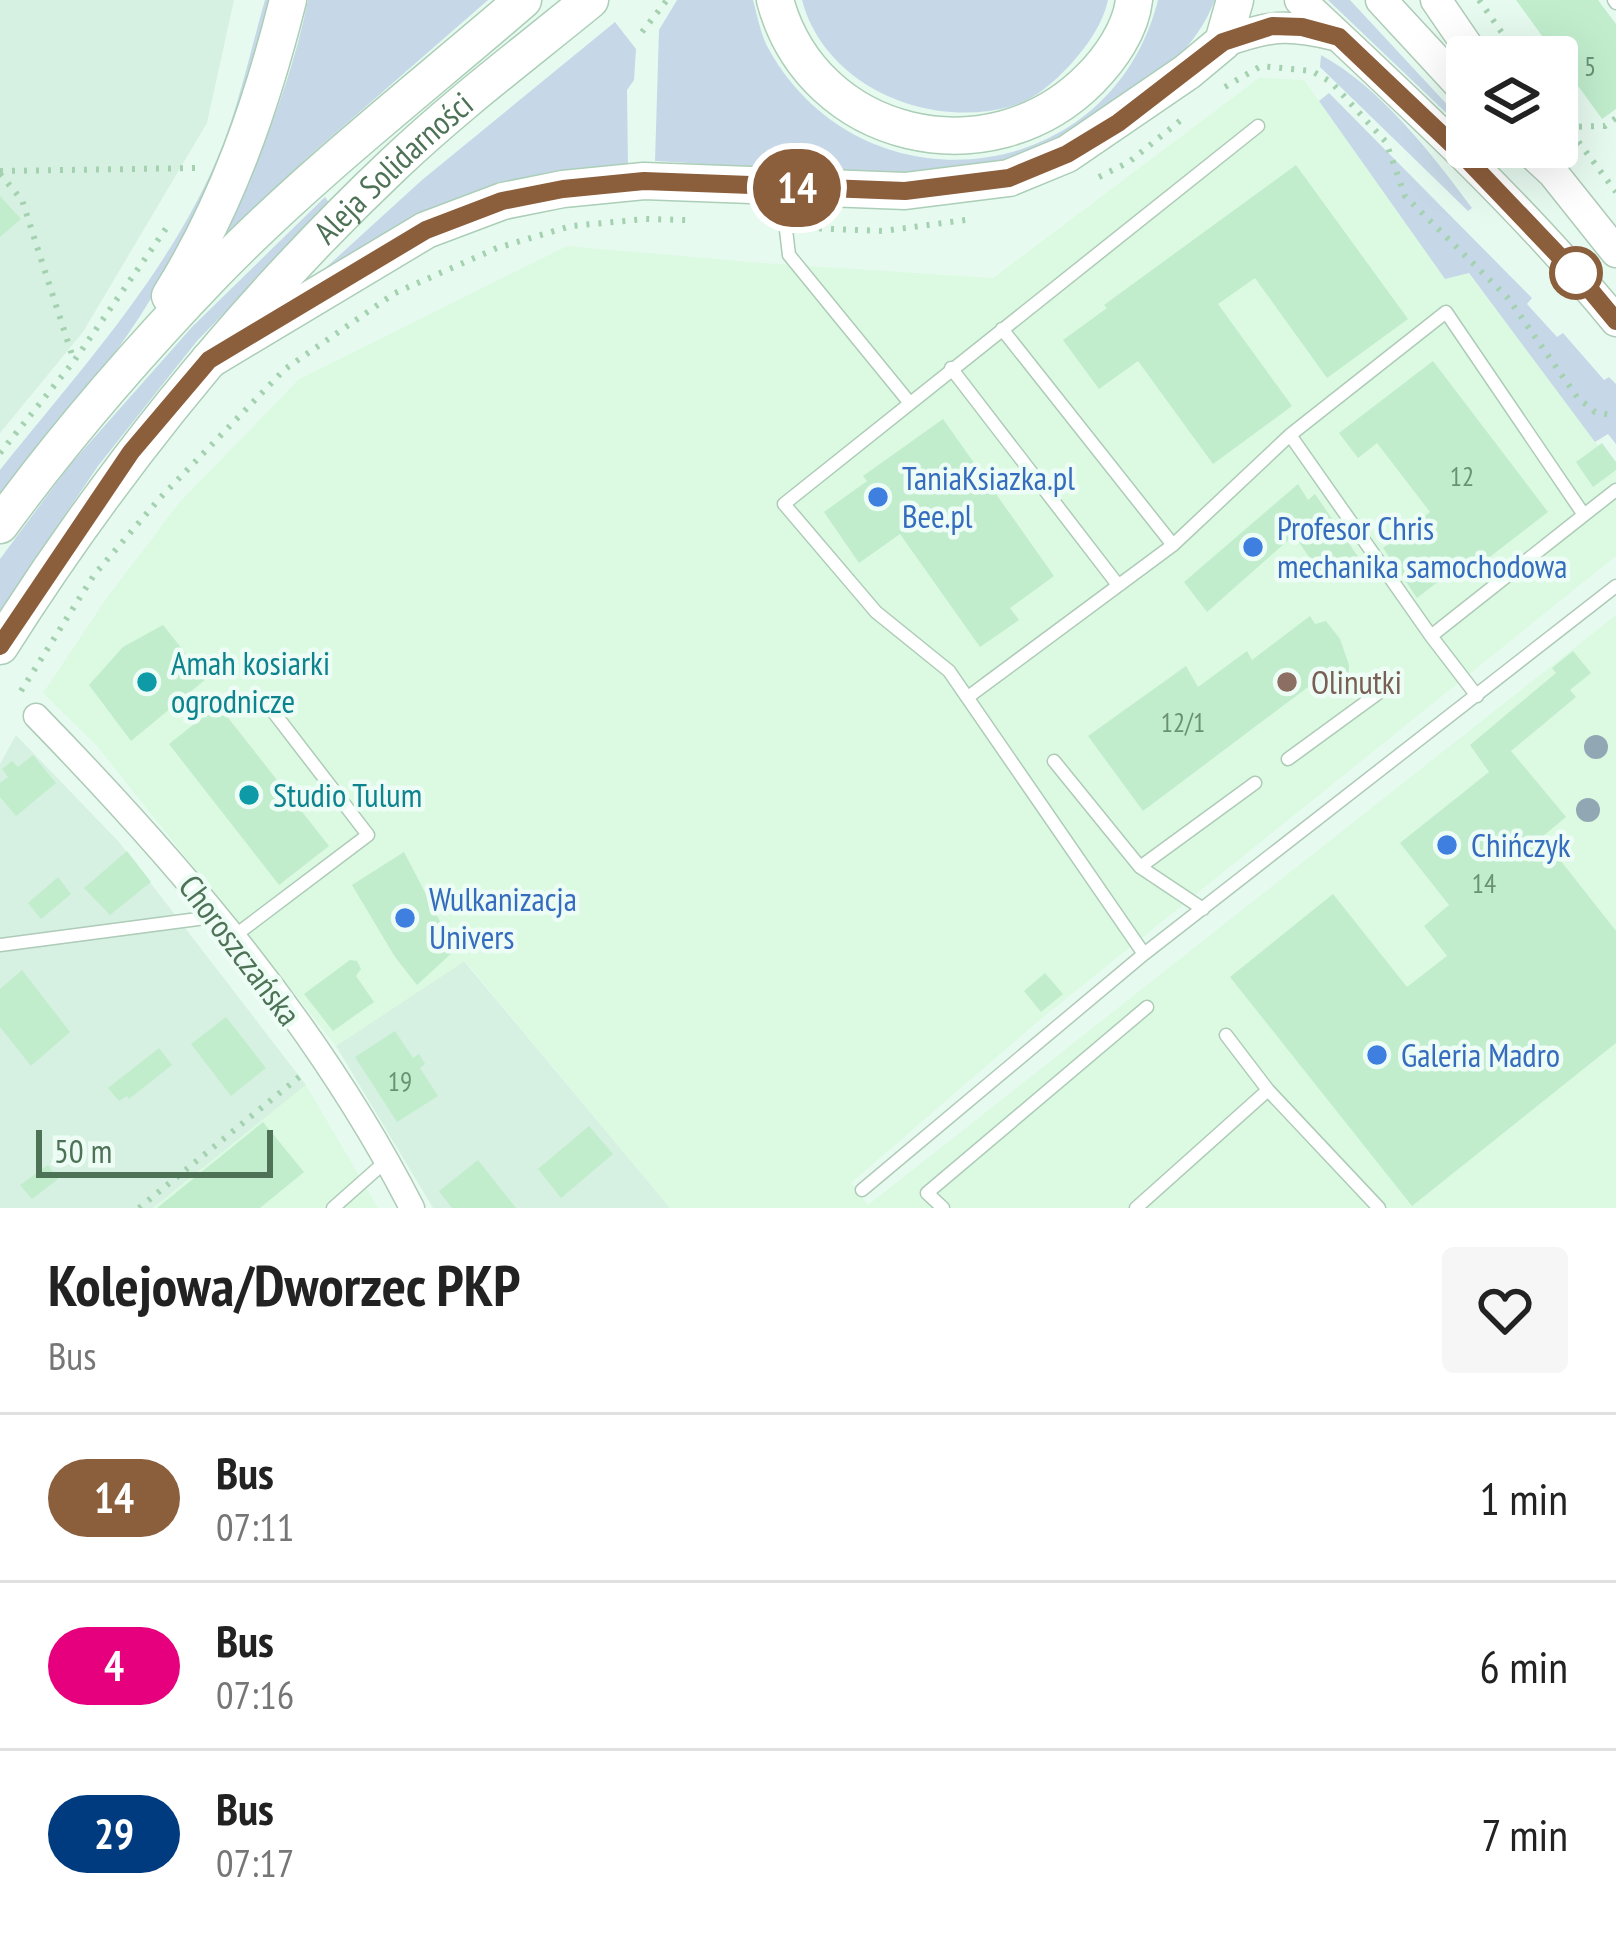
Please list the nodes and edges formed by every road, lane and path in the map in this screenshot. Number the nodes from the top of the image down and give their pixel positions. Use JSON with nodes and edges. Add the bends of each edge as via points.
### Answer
{"nodes":[{"id":1,"x":288,"y":0,"type":"edge"},
{"id":2,"x":524,"y":0,"type":"edge"},
{"id":3,"x":590,"y":0,"type":"edge"},
{"id":4,"x":667,"y":0,"type":"edge"},
{"id":5,"x":775,"y":0,"type":"edge"},
{"id":6,"x":1134,"y":0,"type":"edge"},
{"id":7,"x":1235,"y":0,"type":"edge"},
{"id":8,"x":1300,"y":0,"type":"edge"},
{"id":9,"x":1382,"y":0,"type":"edge"},
{"id":10,"x":1479,"y":0,"type":"edge"},
{"id":11,"x":1445,"y":4,"type":"edge"},
{"id":12,"x":642,"y":32,"type":"dead end"},
{"id":13,"x":1463,"y":36,"type":"edge"},
{"id":14,"x":1504,"y":36,"type":"edge"},
{"id":15,"x":1339,"y":37,"type":"junction"},
{"id":16,"x":1223,"y":42,"type":"junction"},
{"id":17,"x":1446,"y":70,"type":"edge"},
{"id":18,"x":1215,"y":93,"type":"dead end"},
{"id":19,"x":1616,"y":118,"type":"edge"},
{"id":20,"x":1181,"y":120,"type":"dead end"},
{"id":21,"x":1258,"y":125,"type":"dead end"},
{"id":22,"x":1578,"y":127,"type":"edge"},
{"id":23,"x":1578,"y":142,"type":"edge"},
{"id":24,"x":204,"y":153,"type":"dead end"},
{"id":25,"x":196,"y":168,"type":"junction"},
{"id":26,"x":1550,"y":168,"type":"edge"},
{"id":27,"x":0,"y":172,"type":"edge"},
{"id":28,"x":1096,"y":178,"type":"dead end"},
{"id":29,"x":781,"y":187,"type":"junction"},
{"id":30,"x":187,"y":188,"type":"dead end"},
{"id":31,"x":1616,"y":192,"type":"edge"},
{"id":32,"x":176,"y":209,"type":"dead end"},
{"id":33,"x":992,"y":215,"type":"dead end"},
{"id":34,"x":704,"y":220,"type":"dead end"},
{"id":35,"x":786,"y":227,"type":"junction"},
{"id":36,"x":1616,"y":252,"type":"edge"},
{"id":37,"x":1616,"y":321,"type":"edge"},
{"id":38,"x":1001,"y":328,"type":"junction"},
{"id":39,"x":209,"y":360,"type":"junction"},
{"id":40,"x":74,"y":361,"type":"junction"},
{"id":41,"x":951,"y":368,"type":"junction"},
{"id":42,"x":122,"y":374,"type":"junction"},
{"id":43,"x":909,"y":402,"type":"junction"},
{"id":44,"x":1616,"y":416,"type":"edge"},
{"id":45,"x":1290,"y":435,"type":"junction"},
{"id":46,"x":0,"y":453,"type":"edge"},
{"id":47,"x":1616,"y":490,"type":"edge"},
{"id":48,"x":1584,"y":515,"type":"junction"},
{"id":49,"x":0,"y":525,"type":"edge"},
{"id":50,"x":1173,"y":545,"type":"junction"},
{"id":51,"x":1118,"y":586,"type":"junction"},
{"id":52,"x":1616,"y":586,"type":"edge"},
{"id":53,"x":1431,"y":637,"type":"junction"},
{"id":54,"x":0,"y":646,"type":"edge"},
{"id":55,"x":1388,"y":686,"type":"dead end"},
{"id":56,"x":968,"y":697,"type":"junction"},
{"id":57,"x":1478,"y":697,"type":"junction"},
{"id":58,"x":17,"y":698,"type":"dead end"},
{"id":59,"x":265,"y":700,"type":"dead end"},
{"id":60,"x":36,"y":716,"type":"dead end"},
{"id":61,"x":1288,"y":759,"type":"dead end"},
{"id":62,"x":1054,"y":760,"type":"dead end"},
{"id":63,"x":1255,"y":783,"type":"dead end"},
{"id":64,"x":1140,"y":868,"type":"junction"},
{"id":65,"x":1203,"y":909,"type":"junction"},
{"id":66,"x":215,"y":916,"type":"junction"},
{"id":67,"x":232,"y":938,"type":"junction"},
{"id":68,"x":0,"y":944,"type":"edge"},
{"id":69,"x":1144,"y":955,"type":"junction"},
{"id":70,"x":1147,"y":1006,"type":"dead end"},
{"id":71,"x":1226,"y":1035,"type":"dead end"},
{"id":72,"x":321,"y":1059,"type":"junction"},
{"id":73,"x":1268,"y":1090,"type":"junction"},
{"id":74,"x":388,"y":1160,"type":"junction"},
{"id":75,"x":862,"y":1190,"type":"dead end"},
{"id":76,"x":140,"y":1208,"type":"edge"},
{"id":77,"x":333,"y":1208,"type":"edge"},
{"id":78,"x":412,"y":1208,"type":"edge"},
{"id":79,"x":943,"y":1208,"type":"edge"},
{"id":80,"x":1136,"y":1208,"type":"edge"},
{"id":81,"x":1379,"y":1208,"type":"edge"}],
"edges":[{"from":1,"to":42,"type":"main road","via":[[267,86],[199,250]]},
{"from":2,"to":42,"type":"main road","name":"Aleja Solidarności","via":[[215,271]]},
{"from":3,"to":39,"type":"main road","name":"Aleja Solidarności","via":[[410,150]]},
{"from":4,"to":12,"type":"path"},
{"from":5,"to":6,"type":"main road","via":[[782,28],[832,91],[874,119],[928,135],[970,136],[1024,125],[1067,102],[1108,60]]},
{"from":7,"to":16,"type":"main road"},
{"from":8,"to":15,"type":"street"},
{"from":9,"to":17,"type":"street"},
{"from":10,"to":14,"type":"path"},
{"from":11,"to":13,"type":"street"},
{"from":15,"to":16,"type":"street","via":[[1272,26]]},
{"from":15,"to":37,"type":"street","via":[[1460,152]]},
{"from":16,"to":29,"type":"main road","via":[[1118,123],[1009,178],[905,191]]},
{"from":18,"to":44,"type":"path","via":[[1261,66],[1312,71],[1331,82],[1386,142],[1405,196],[1508,298],[1577,397]]},
{"from":19,"to":22,"type":"path"},
{"from":20,"to":28,"type":"path"},
{"from":21,"to":38,"type":"lane"},
{"from":23,"to":31,"type":"path"},
{"from":24,"to":25,"type":"path"},
{"from":25,"to":27,"type":"path"},
{"from":25,"to":30,"type":"path"},
{"from":26,"to":36,"type":"street"},
{"from":27,"to":40,"type":"path","via":[[22,200]]},
{"from":29,"to":35,"type":"lane"},
{"from":29,"to":39,"type":"main road","via":[[644,181],[502,201],[426,230]]},
{"from":32,"to":40,"type":"path"},
{"from":33,"to":35,"type":"path","via":[[883,231]]},
{"from":34,"to":58,"type":"path","via":[[571,226],[394,292],[285,369],[160,498],[94,574]]},
{"from":35,"to":43,"type":"lane","via":[[789,255]]},
{"from":38,"to":41,"type":"lane"},
{"from":38,"to":50,"type":"lane"},
{"from":39,"to":54,"type":"main road","name":"Aleja Solidarności","via":[[131,452]]},
{"from":40,"to":46,"type":"path"},
{"from":41,"to":43,"type":"lane"},
{"from":41,"to":51,"type":"lane"},
{"from":42,"to":49,"type":"main road","name":"Aleja Solidarności"},
{"from":43,"to":56,"type":"lane","via":[[784,504],[876,612],[949,671]]},
{"from":45,"to":48,"type":"lane","via":[[1446,312]]},
{"from":45,"to":50,"type":"lane"},
{"from":45,"to":53,"type":"lane"},
{"from":47,"to":48,"type":"lane"},
{"from":48,"to":53,"type":"lane"},
{"from":50,"to":51,"type":"lane"},
{"from":51,"to":56,"type":"lane"},
{"from":52,"to":57,"type":"lane"},
{"from":53,"to":57,"type":"lane"},
{"from":55,"to":61,"type":"lane"},
{"from":56,"to":69,"type":"lane"},
{"from":57,"to":65,"type":"lane"},
{"from":59,"to":67,"type":"lane","via":[[368,835]]},
{"from":60,"to":66,"type":"street","name":"Choroszczańska"},
{"from":62,"to":64,"type":"lane"},
{"from":63,"to":64,"type":"lane"},
{"from":64,"to":65,"type":"lane"},
{"from":65,"to":69,"type":"lane"},
{"from":66,"to":67,"type":"street","name":"Choroszczańska"},
{"from":66,"to":68,"type":"lane"},
{"from":67,"to":72,"type":"street","name":"Choroszczańska"},
{"from":69,"to":75,"type":"lane"},
{"from":70,"to":79,"type":"lane","via":[[927,1192]]},
{"from":71,"to":73,"type":"lane"},
{"from":72,"to":74,"type":"street","name":"Choroszczańska"},
{"from":72,"to":76,"type":"path"},
{"from":73,"to":80,"type":"lane"},
{"from":73,"to":81,"type":"lane"},
{"from":74,"to":77,"type":"lane"},
{"from":74,"to":78,"type":"street","name":"Choroszczańska"}]}
